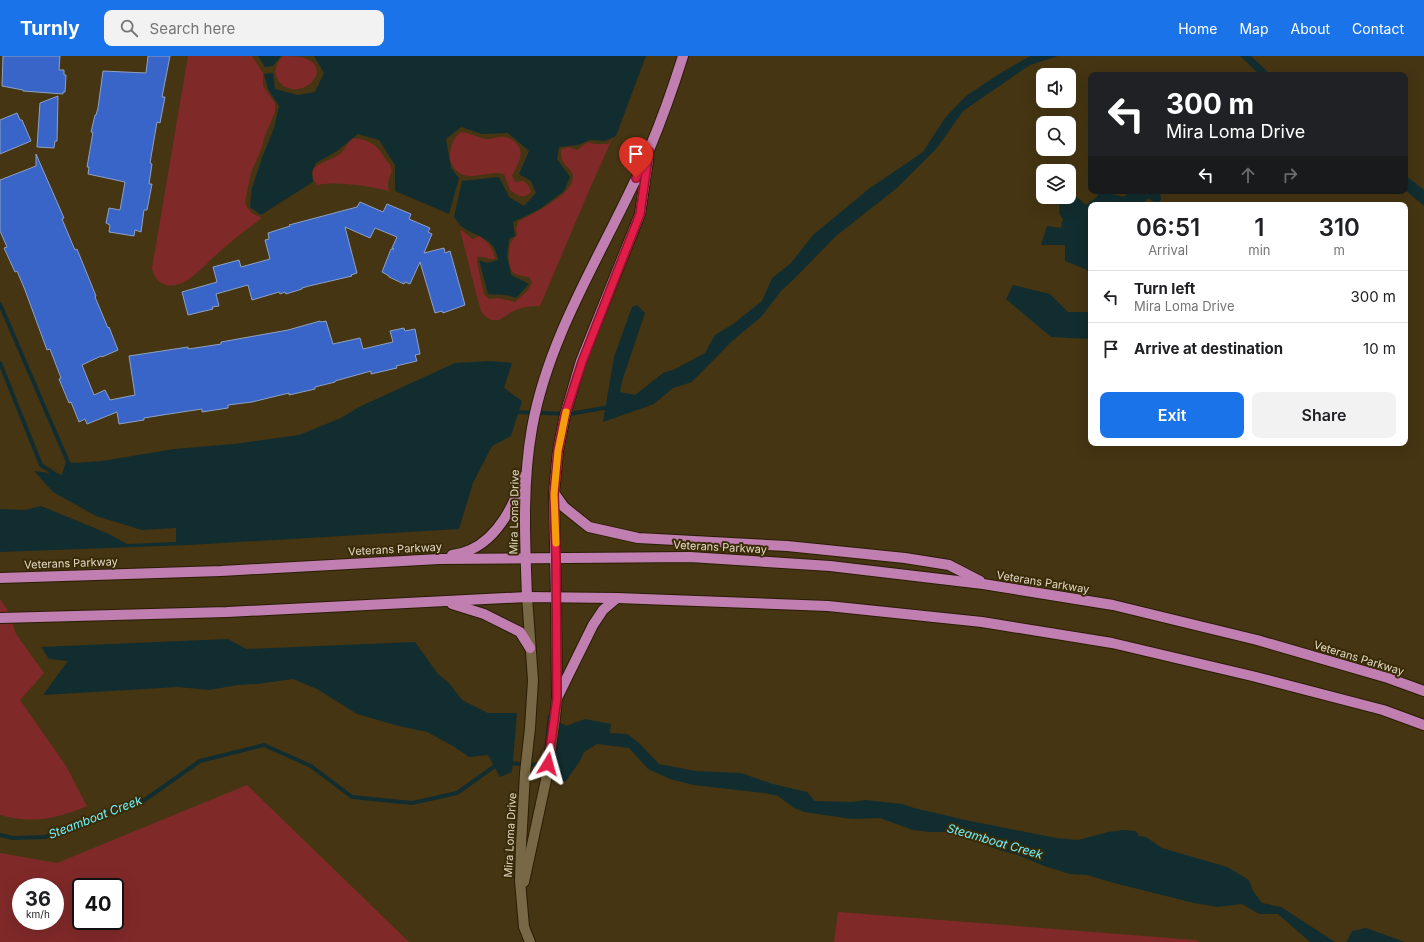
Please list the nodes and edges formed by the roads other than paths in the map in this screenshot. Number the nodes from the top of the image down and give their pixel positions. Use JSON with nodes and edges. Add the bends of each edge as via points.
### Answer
{"nodes":[{"id":1,"x":683,"y":56,"type":"edge"},
{"id":2,"x":649,"y":151,"type":"junction"},
{"id":3,"x":527,"y":459,"type":"junction"},
{"id":4,"x":554,"y":494,"type":"junction"},
{"id":5,"x":525,"y":558,"type":"junction"},
{"id":6,"x":556,"y":558,"type":"junction"},
{"id":7,"x":438,"y":559,"type":"junction"},
{"id":8,"x":0,"y":578,"type":"edge"},
{"id":9,"x":987,"y":584,"type":"junction"},
{"id":10,"x":527,"y":597,"type":"junction"},
{"id":11,"x":556,"y":598,"type":"junction"},
{"id":12,"x":616,"y":598,"type":"junction"},
{"id":13,"x":444,"y":602,"type":"junction"},
{"id":14,"x":0,"y":618,"type":"edge"},
{"id":15,"x":530,"y":648,"type":"junction"},
{"id":16,"x":1424,"y":691,"type":"edge"},
{"id":17,"x":557,"y":698,"type":"junction"},
{"id":18,"x":1424,"y":725,"type":"edge"},
{"id":19,"x":521,"y":898,"type":"junction"},
{"id":20,"x":530,"y":942,"type":"edge"}],
"edges":[{"from":1,"to":2,"type":"main road","name":"Mira Loma Drive"},
{"from":2,"to":3,"type":"main road","name":"Mira Loma Drive","via":[[551,357],[540,394]]},
{"from":2,"to":4,"type":"main road","name":"Mira Loma Drive","via":[[640,214],[582,362],[565,415]]},
{"from":3,"to":5,"type":"main road","name":"Mira Loma Drive"},
{"from":3,"to":7,"type":"main road","via":[[518,494],[503,520],[485,541],[470,550]]},
{"from":4,"to":6,"type":"main road","name":"Mira Loma Drive"},
{"from":4,"to":9,"type":"main road","via":[[564,507],[589,527],[638,538],[787,546],[905,558],[949,565]]},
{"from":5,"to":6,"type":"main road","name":"Veterans Parkway"},
{"from":5,"to":7,"type":"main road","name":"Veterans Parkway"},
{"from":5,"to":10,"type":"main road","name":"Mira Loma Drive"},
{"from":6,"to":9,"type":"main road","name":"Veterans Parkway","via":[[690,557],[830,566]]},
{"from":6,"to":11,"type":"main road","name":"Mira Loma Drive"},
{"from":7,"to":8,"type":"main road","name":"Veterans Parkway"},
{"from":9,"to":16,"type":"main road","name":"Veterans Parkway","via":[[1114,605],[1257,640]]},
{"from":10,"to":11,"type":"main road"},
{"from":10,"to":13,"type":"main road"},
{"from":10,"to":15,"type":"street","name":"Mira Loma Drive"},
{"from":11,"to":12,"type":"main road"},
{"from":11,"to":17,"type":"street","name":"Mira Loma Drive"},
{"from":12,"to":17,"type":"main road","via":[[603,610],[593,625]]},
{"from":12,"to":18,"type":"main road","via":[[828,606],[982,622],[1104,641],[1383,710]]},
{"from":13,"to":14,"type":"main road","via":[[227,612]]},
{"from":13,"to":15,"type":"main road","via":[[484,614],[520,632]]},
{"from":15,"to":19,"type":"street","name":"Mira Loma Drive","via":[[532,712],[525,773]]},
{"from":17,"to":19,"type":"street","name":"Mira Loma Drive","via":[[546,780]]},
{"from":19,"to":20,"type":"street","name":"Mira Loma Drive","via":[[524,926]]}]}
